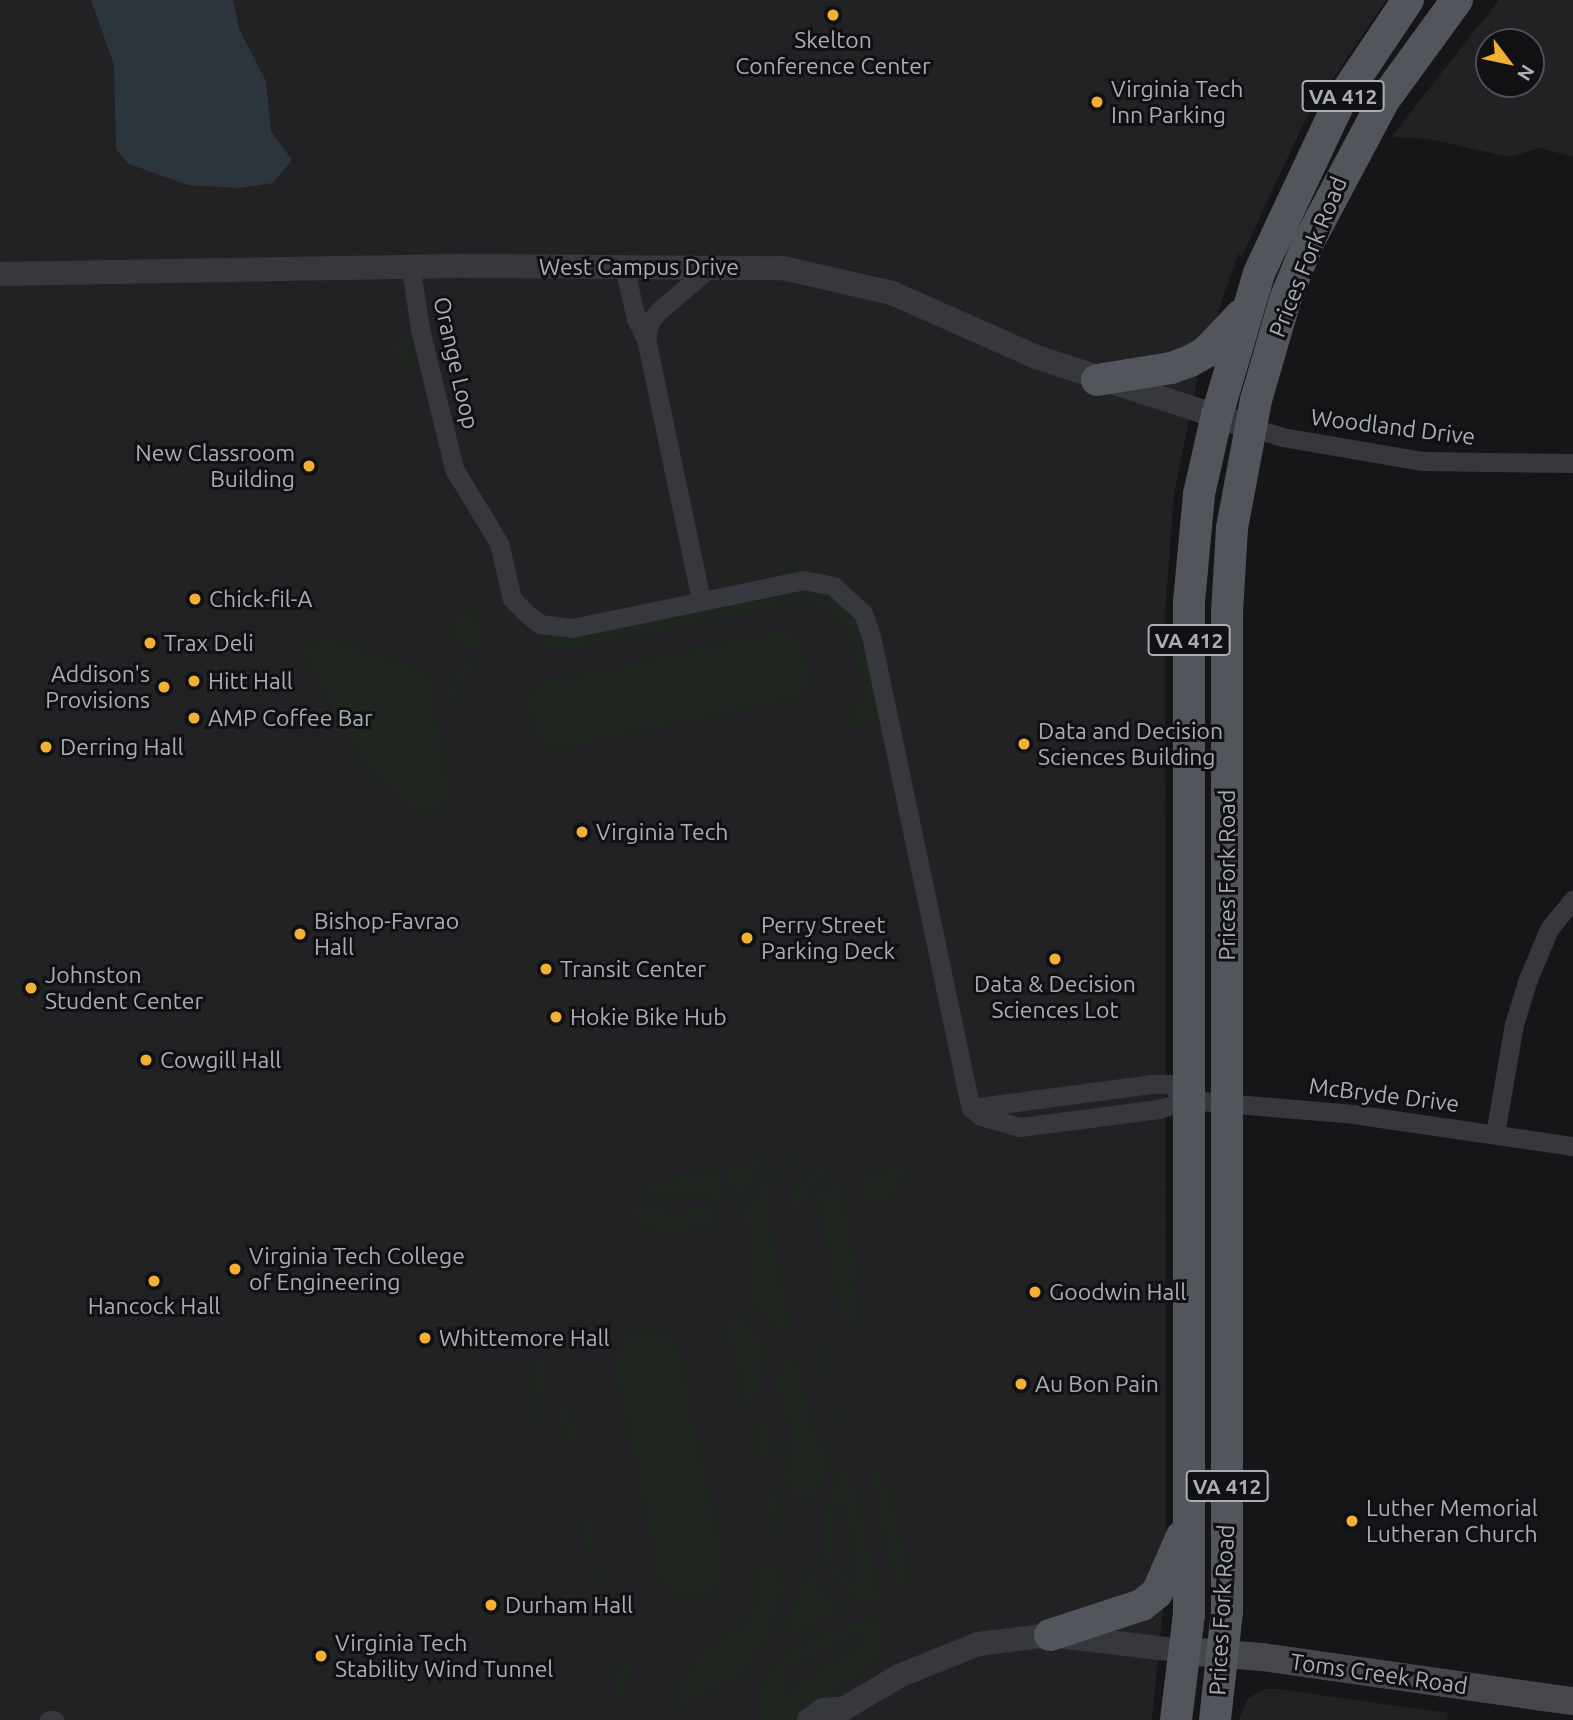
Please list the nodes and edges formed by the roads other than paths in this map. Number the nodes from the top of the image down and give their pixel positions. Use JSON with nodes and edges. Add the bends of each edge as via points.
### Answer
{"nodes":[{"id":1,"x":1408,"y":0,"type":"edge"},
{"id":2,"x":1457,"y":0,"type":"edge"},
{"id":3,"x":624,"y":266,"type":"junction"},
{"id":4,"x":411,"y":268,"type":"junction"},
{"id":5,"x":709,"y":268,"type":"junction"},
{"id":6,"x":0,"y":274,"type":"edge"},
{"id":7,"x":1246,"y":309,"type":"junction"},
{"id":8,"x":646,"y":339,"type":"junction"},
{"id":9,"x":1097,"y":380,"type":"junction"},
{"id":10,"x":1217,"y":415,"type":"junction"},
{"id":11,"x":1250,"y":426,"type":"junction"},
{"id":12,"x":1573,"y":463,"type":"edge"},
{"id":13,"x":701,"y":599,"type":"junction"},
{"id":14,"x":1573,"y":899,"type":"edge"},
{"id":15,"x":1188,"y":1100,"type":"junction"},
{"id":16,"x":1227,"y":1104,"type":"junction"},
{"id":17,"x":1495,"y":1134,"type":"junction"},
{"id":18,"x":1573,"y":1146,"type":"edge"},
{"id":19,"x":1189,"y":1510,"type":"junction"},
{"id":20,"x":1050,"y":1636,"type":"junction"},
{"id":21,"x":1185,"y":1651,"type":"junction"},
{"id":22,"x":1224,"y":1654,"type":"junction"},
{"id":23,"x":1573,"y":1701,"type":"edge"},
{"id":24,"x":842,"y":1714,"type":"edge"},
{"id":25,"x":809,"y":1720,"type":"edge"},
{"id":26,"x":1176,"y":1720,"type":"edge"},
{"id":27,"x":1215,"y":1720,"type":"edge"}],
"edges":[{"from":1,"to":7,"type":"main road","name":"Prices Fork Road","number":"VA 412","via":[[1359,69],[1318,142]]},
{"from":2,"to":11,"type":"main road","name":"Prices Fork Road","number":"VA 412","via":[[1384,100],[1326,204],[1286,297]]},
{"from":3,"to":4,"type":"street","name":"West Campus Drive"},
{"from":3,"to":5,"type":"street","name":"West Campus Drive"},
{"from":3,"to":8,"type":"street","via":[[636,319]]},
{"from":4,"to":6,"type":"street","name":"West Campus Drive"},
{"from":4,"to":13,"type":"street","name":"Orange Loop","via":[[420,329],[454,469],[499,543],[512,599],[540,624],[572,628]]},
{"from":5,"to":8,"type":"street","via":[[650,321]]},
{"from":5,"to":9,"type":"street","name":"West Campus Drive","via":[[783,268],[892,293]]},
{"from":7,"to":9,"type":"main road","via":[[1206,352],[1190,361]]},
{"from":7,"to":10,"type":"main road","name":"Prices Fork Road","number":"VA 412"},
{"from":8,"to":13,"type":"street"},
{"from":9,"to":10,"type":"street","name":"West Campus Drive"},
{"from":10,"to":11,"type":"street","name":"West Campus Drive"},
{"from":10,"to":15,"type":"main road","name":"Prices Fork Road","number":"VA 412","via":[[1199,494],[1189,602]]},
{"from":11,"to":12,"type":"street","name":"Woodland Drive","via":[[1282,437],[1423,461]]},
{"from":11,"to":16,"type":"main road","name":"Prices Fork Road","number":"VA 412","via":[[1232,528],[1227,612]]},
{"from":13,"to":15,"type":"street","name":"Orange Loop","via":[[811,580],[849,596],[863,613],[971,1108],[1003,1126],[1020,1127],[1159,1109]]},
{"from":14,"to":17,"type":"street","via":[[1549,929],[1528,979],[1514,1024]]},
{"from":15,"to":16,"type":"street","name":"McBryde Drive"},
{"from":15,"to":19,"type":"main road","name":"Prices Fork Road","number":"VA 412"},
{"from":16,"to":17,"type":"street","name":"McBryde Drive","via":[[1353,1114]]},
{"from":16,"to":22,"type":"main road","name":"Prices Fork Road","number":"VA 412"},
{"from":17,"to":18,"type":"street","name":"McBryde Drive"},
{"from":19,"to":20,"type":"main road","via":[[1180,1544],[1157,1593],[1122,1614]]},
{"from":19,"to":21,"type":"main road","name":"Prices Fork Road","number":"VA 412"},
{"from":20,"to":21,"type":"street"},
{"from":20,"to":24,"type":"street","via":[[978,1644],[899,1676]]},
{"from":21,"to":22,"type":"main road","name":"Toms Creek Road"},
{"from":21,"to":26,"type":"main road","name":"Prices Fork Road","number":"VA 412"},
{"from":22,"to":23,"type":"main road","name":"Toms Creek Road"},
{"from":22,"to":27,"type":"main road","name":"Prices Fork Road","number":"VA 412"},
{"from":24,"to":25,"type":"street","via":[[824,1710]]}]}
